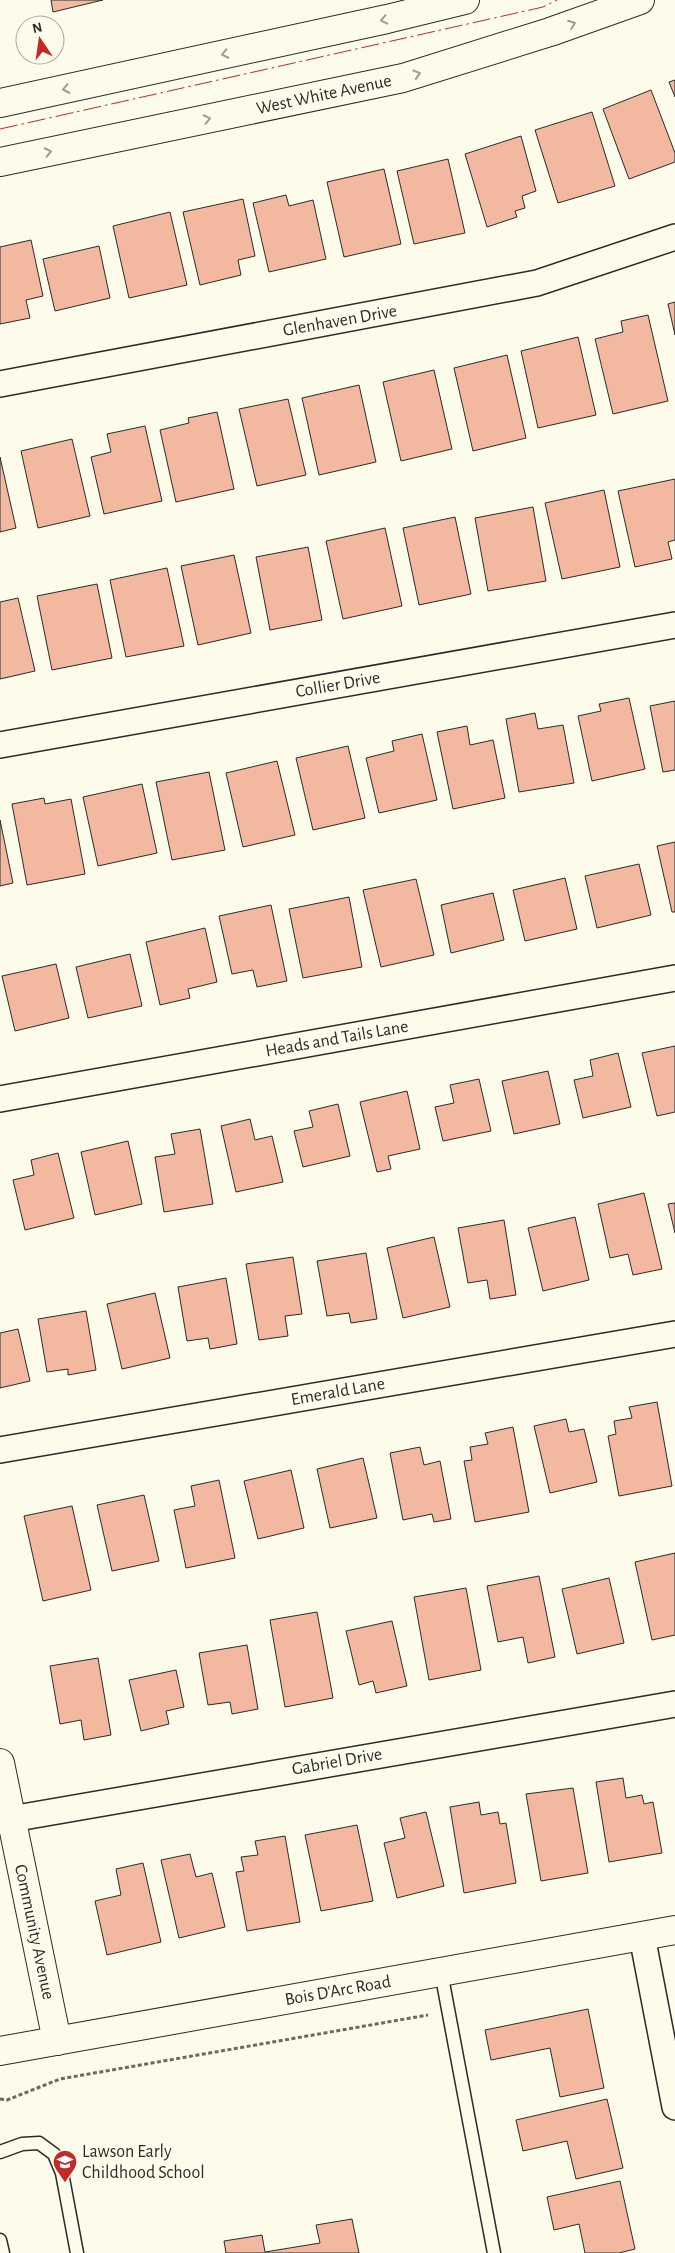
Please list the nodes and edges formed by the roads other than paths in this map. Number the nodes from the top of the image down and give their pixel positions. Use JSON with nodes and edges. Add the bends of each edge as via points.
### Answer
{"nodes":[{"id":1,"x":465,"y":0,"type":"edge"},
{"id":2,"x":640,"y":0,"type":"edge"},
{"id":3,"x":409,"y":7,"type":"edge"},
{"id":4,"x":0,"y":103,"type":"edge"},
{"id":5,"x":0,"y":162,"type":"edge"},
{"id":6,"x":675,"y":237,"type":"edge"},
{"id":7,"x":0,"y":384,"type":"edge"},
{"id":8,"x":675,"y":625,"type":"edge"},
{"id":9,"x":0,"y":745,"type":"edge"},
{"id":10,"x":675,"y":978,"type":"edge"},
{"id":11,"x":0,"y":1099,"type":"edge"},
{"id":12,"x":675,"y":1334,"type":"edge"},
{"id":13,"x":0,"y":1450,"type":"edge"},
{"id":14,"x":675,"y":1704,"type":"edge"},
{"id":15,"x":0,"y":1763,"type":"edge"},
{"id":16,"x":5,"y":1820,"type":"edge"},
{"id":17,"x":675,"y":1930,"type":"edge"},
{"id":18,"x":642,"y":1936,"type":"junction"},
{"id":19,"x":441,"y":1972,"type":"junction"},
{"id":20,"x":56,"y":2041,"type":"junction"},
{"id":21,"x":0,"y":2051,"type":"edge"},
{"id":22,"x":675,"y":2107,"type":"edge"},
{"id":23,"x":0,"y":2152,"type":"edge"},
{"id":24,"x":0,"y":2240,"type":"edge"},
{"id":25,"x":3,"y":2253,"type":"edge"},
{"id":26,"x":77,"y":2253,"type":"edge"},
{"id":27,"x":494,"y":2253,"type":"edge"}],
"edges":[{"from":1,"to":3,"type":"main road"},
{"from":5,"to":2,"type":"main road","name":"West White Avenue","one_way":true,"via":[[403,78]]},
{"from":3,"to":4,"type":"main road","one_way":true},
{"from":6,"to":7,"type":"street","name":"Glenhaven Drive","via":[[537,283]]},
{"from":8,"to":9,"type":"street","name":"Collier Drive"},
{"from":10,"to":11,"type":"street","name":"Heads and Tails Lane"},
{"from":12,"to":13,"type":"street","name":"Emerald Lane"},
{"from":14,"to":16,"type":"street","name":"Gabriel Drive"},
{"from":15,"to":16,"type":"main road","name":"Community Avenue"},
{"from":16,"to":20,"type":"main road","name":"Community Avenue"},
{"from":17,"to":18,"type":"main road","name":"Bois D'Arc Road"},
{"from":18,"to":19,"type":"main road","name":"Bois D'Arc Road"},
{"from":18,"to":22,"type":"street"},
{"from":19,"to":20,"type":"main road","name":"Bois D'Arc Road"},
{"from":19,"to":27,"type":"lane"},
{"from":20,"to":21,"type":"main road","name":"Bois D'Arc Road"},
{"from":23,"to":26,"type":"lane","via":[[22,2144],[40,2143],[54,2154],[62,2173]]},
{"from":24,"to":25,"type":"lane"}]}
